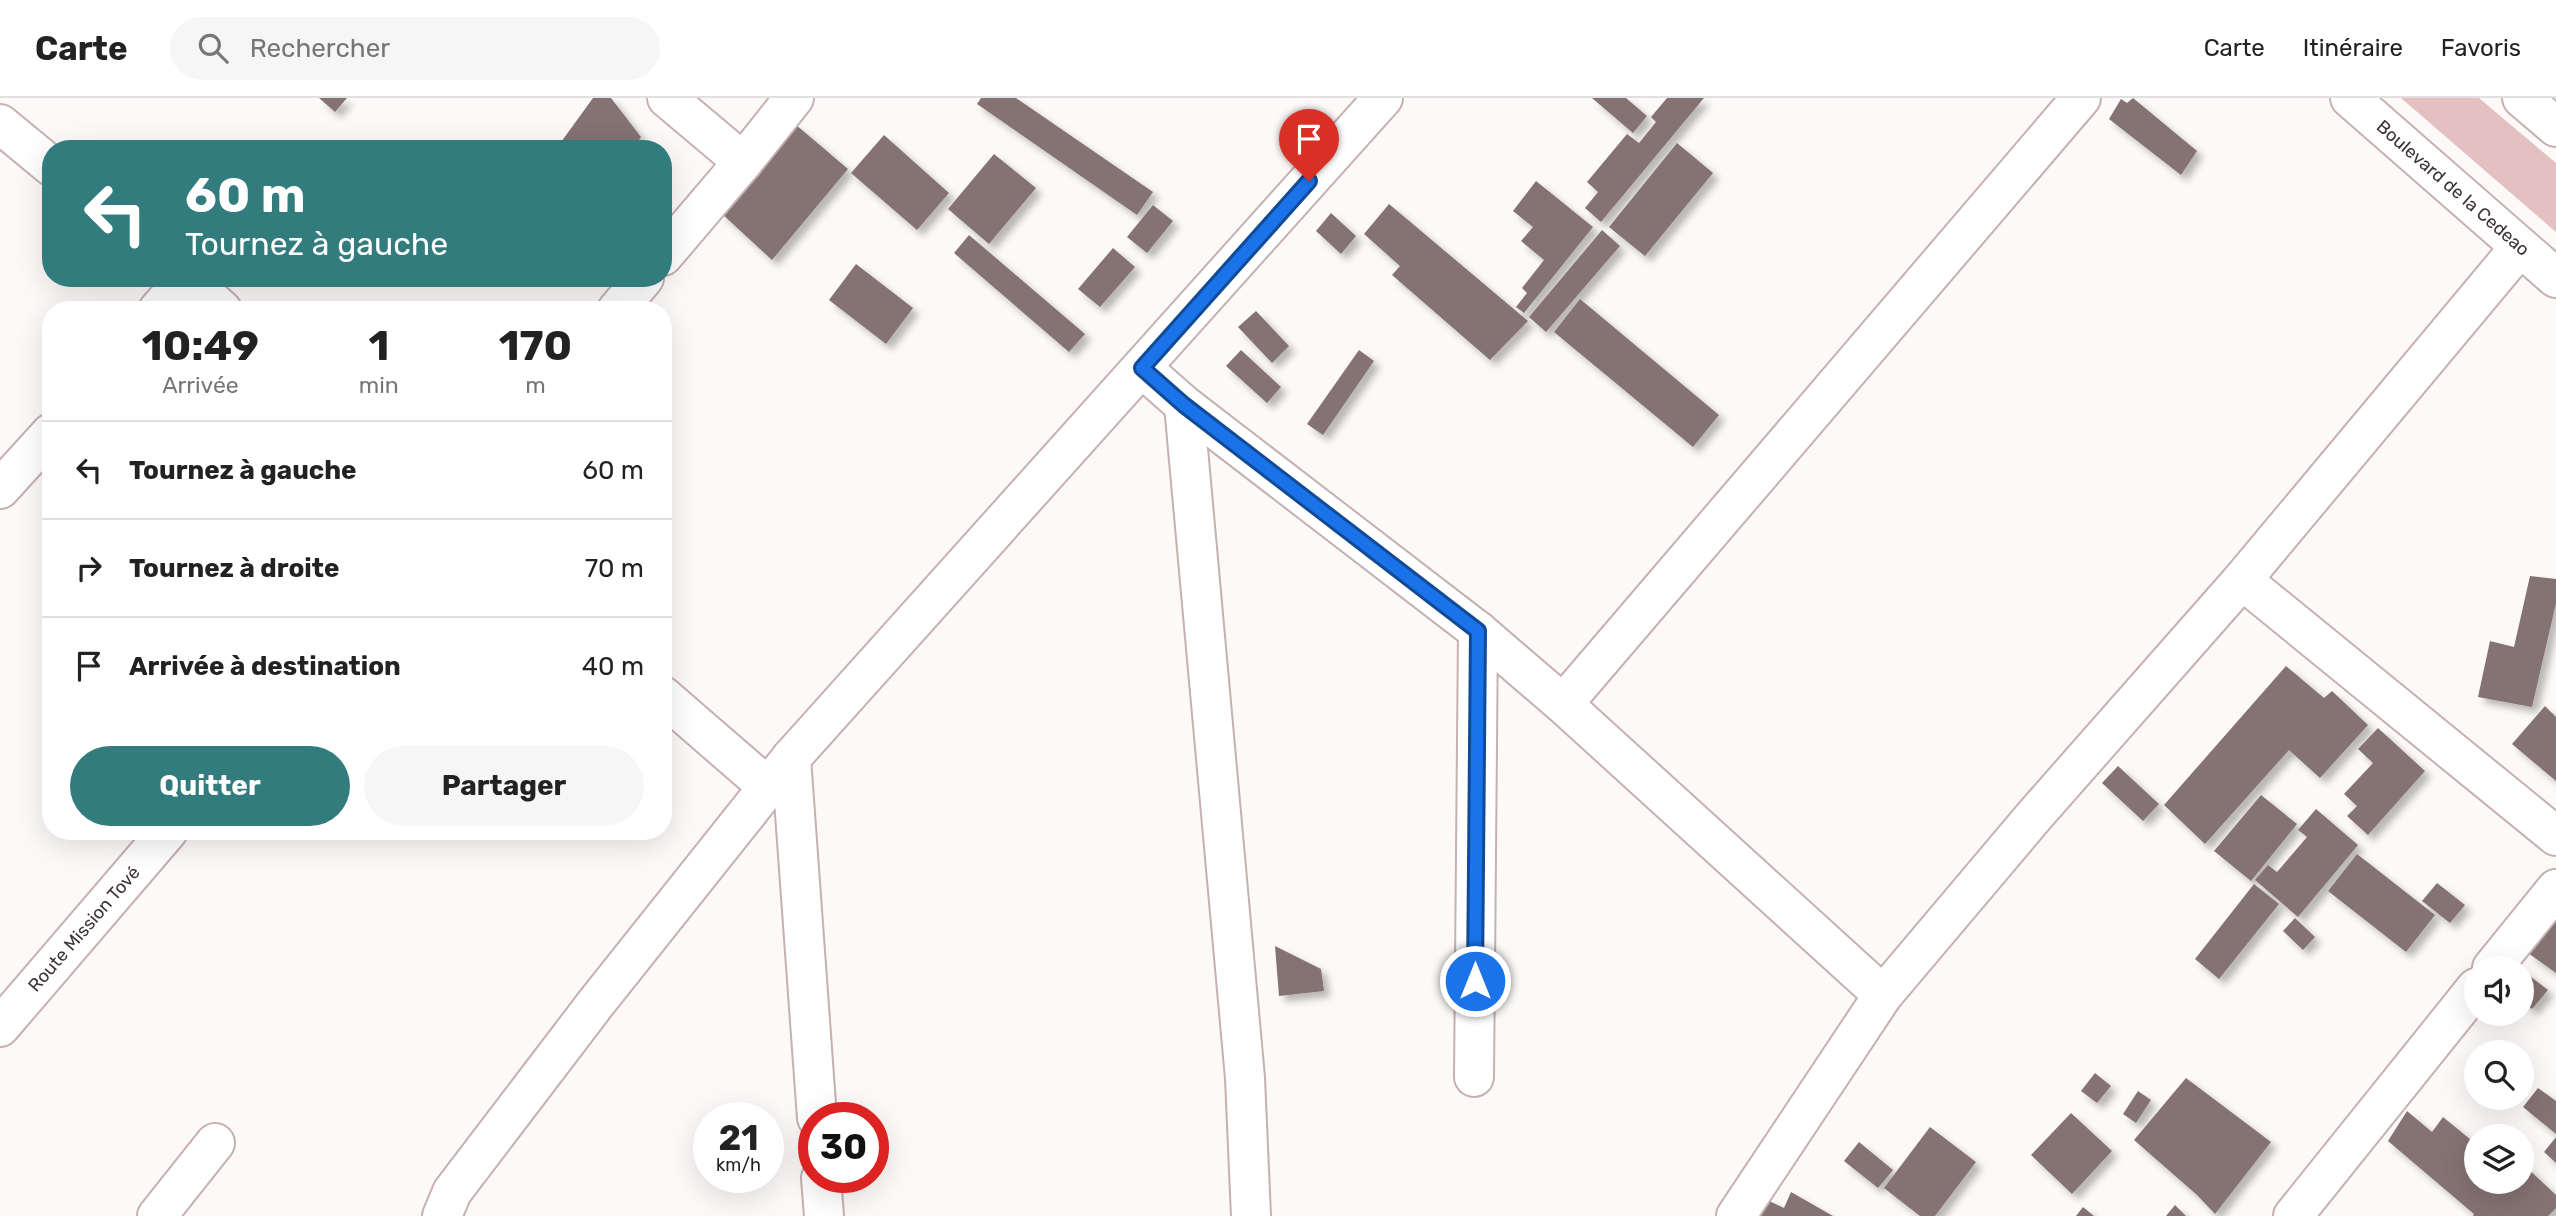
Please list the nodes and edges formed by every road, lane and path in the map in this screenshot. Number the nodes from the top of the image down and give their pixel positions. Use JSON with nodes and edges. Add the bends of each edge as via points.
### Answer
{"nodes":[{"id":1,"x":667,"y":98,"type":"edge"},
{"id":2,"x":794,"y":98,"type":"edge"},
{"id":3,"x":1383,"y":98,"type":"edge"},
{"id":4,"x":2081,"y":98,"type":"edge"},
{"id":5,"x":2350,"y":98,"type":"edge"},
{"id":6,"x":2522,"y":98,"type":"edge"},
{"id":7,"x":0,"y":124,"type":"edge"},
{"id":8,"x":2556,"y":127,"type":"edge"},
{"id":9,"x":42,"y":159,"type":"edge"},
{"id":10,"x":743,"y":162,"type":"junction"},
{"id":11,"x":672,"y":245,"type":"edge"},
{"id":12,"x":2520,"y":247,"type":"junction"},
{"id":13,"x":2556,"y":278,"type":"edge"},
{"id":14,"x":178,"y":287,"type":"edge"},
{"id":15,"x":196,"y":287,"type":"edge"},
{"id":16,"x":636,"y":287,"type":"edge"},
{"id":17,"x":166,"y":301,"type":"edge"},
{"id":18,"x":212,"y":301,"type":"edge"},
{"id":19,"x":625,"y":301,"type":"edge"},
{"id":20,"x":1142,"y":368,"type":"junction"},
{"id":21,"x":1184,"y":405,"type":"junction"},
{"id":22,"x":42,"y":443,"type":"edge"},
{"id":23,"x":0,"y":489,"type":"edge"},
{"id":24,"x":2242,"y":580,"type":"junction"},
{"id":25,"x":1478,"y":631,"type":"junction"},
{"id":26,"x":672,"y":702,"type":"edge"},
{"id":27,"x":1563,"y":704,"type":"junction"},
{"id":28,"x":780,"y":773,"type":"junction"},
{"id":29,"x":2556,"y":836,"type":"edge"},
{"id":30,"x":160,"y":840,"type":"edge"},
{"id":31,"x":2556,"y":888,"type":"edge"},
{"id":32,"x":2502,"y":956,"type":"edge"},
{"id":33,"x":1883,"y":995,"type":"junction"},
{"id":34,"x":2464,"y":1003,"type":"edge"},
{"id":35,"x":0,"y":1027,"type":"edge"},
{"id":36,"x":1474,"y":1077,"type":"dead end"},
{"id":37,"x":815,"y":1102,"type":"edge"},
{"id":38,"x":215,"y":1143,"type":"dead end"},
{"id":39,"x":822,"y":1193,"type":"edge"},
{"id":40,"x":157,"y":1216,"type":"edge"},
{"id":41,"x":442,"y":1216,"type":"edge"},
{"id":42,"x":824,"y":1216,"type":"edge"},
{"id":43,"x":1251,"y":1216,"type":"edge"},
{"id":44,"x":1736,"y":1216,"type":"edge"},
{"id":45,"x":2293,"y":1216,"type":"edge"}],
"edges":[{"from":1,"to":10,"type":"street"},
{"from":2,"to":10,"type":"street"},
{"from":3,"to":20,"type":"street"},
{"from":4,"to":27,"type":"street"},
{"from":5,"to":12,"type":"street","name":"Boulevard de la Cedeao"},
{"from":6,"to":8,"type":"street"},
{"from":7,"to":9,"type":"street"},
{"from":10,"to":11,"type":"street"},
{"from":12,"to":13,"type":"street","name":"Boulevard de la Cedeao"},
{"from":12,"to":24,"type":"street"},
{"from":14,"to":17,"type":"street"},
{"from":15,"to":18,"type":"street"},
{"from":16,"to":19,"type":"street"},
{"from":20,"to":21,"type":"street"},
{"from":20,"to":28,"type":"street"},
{"from":21,"to":25,"type":"street"},
{"from":21,"to":43,"type":"street","via":[[1245,1077]]},
{"from":22,"to":23,"type":"street"},
{"from":24,"to":29,"type":"street"},
{"from":24,"to":33,"type":"street"},
{"from":25,"to":27,"type":"street"},
{"from":25,"to":36,"type":"street"},
{"from":26,"to":28,"type":"street"},
{"from":27,"to":33,"type":"street"},
{"from":28,"to":37,"type":"street"},
{"from":28,"to":41,"type":"street","via":[[460,1181]]},
{"from":30,"to":35,"type":"street","name":"Route Mission Tové"},
{"from":31,"to":32,"type":"street"},
{"from":33,"to":44,"type":"street"},
{"from":34,"to":45,"type":"street"},
{"from":38,"to":40,"type":"street"},
{"from":39,"to":42,"type":"street"}]}
